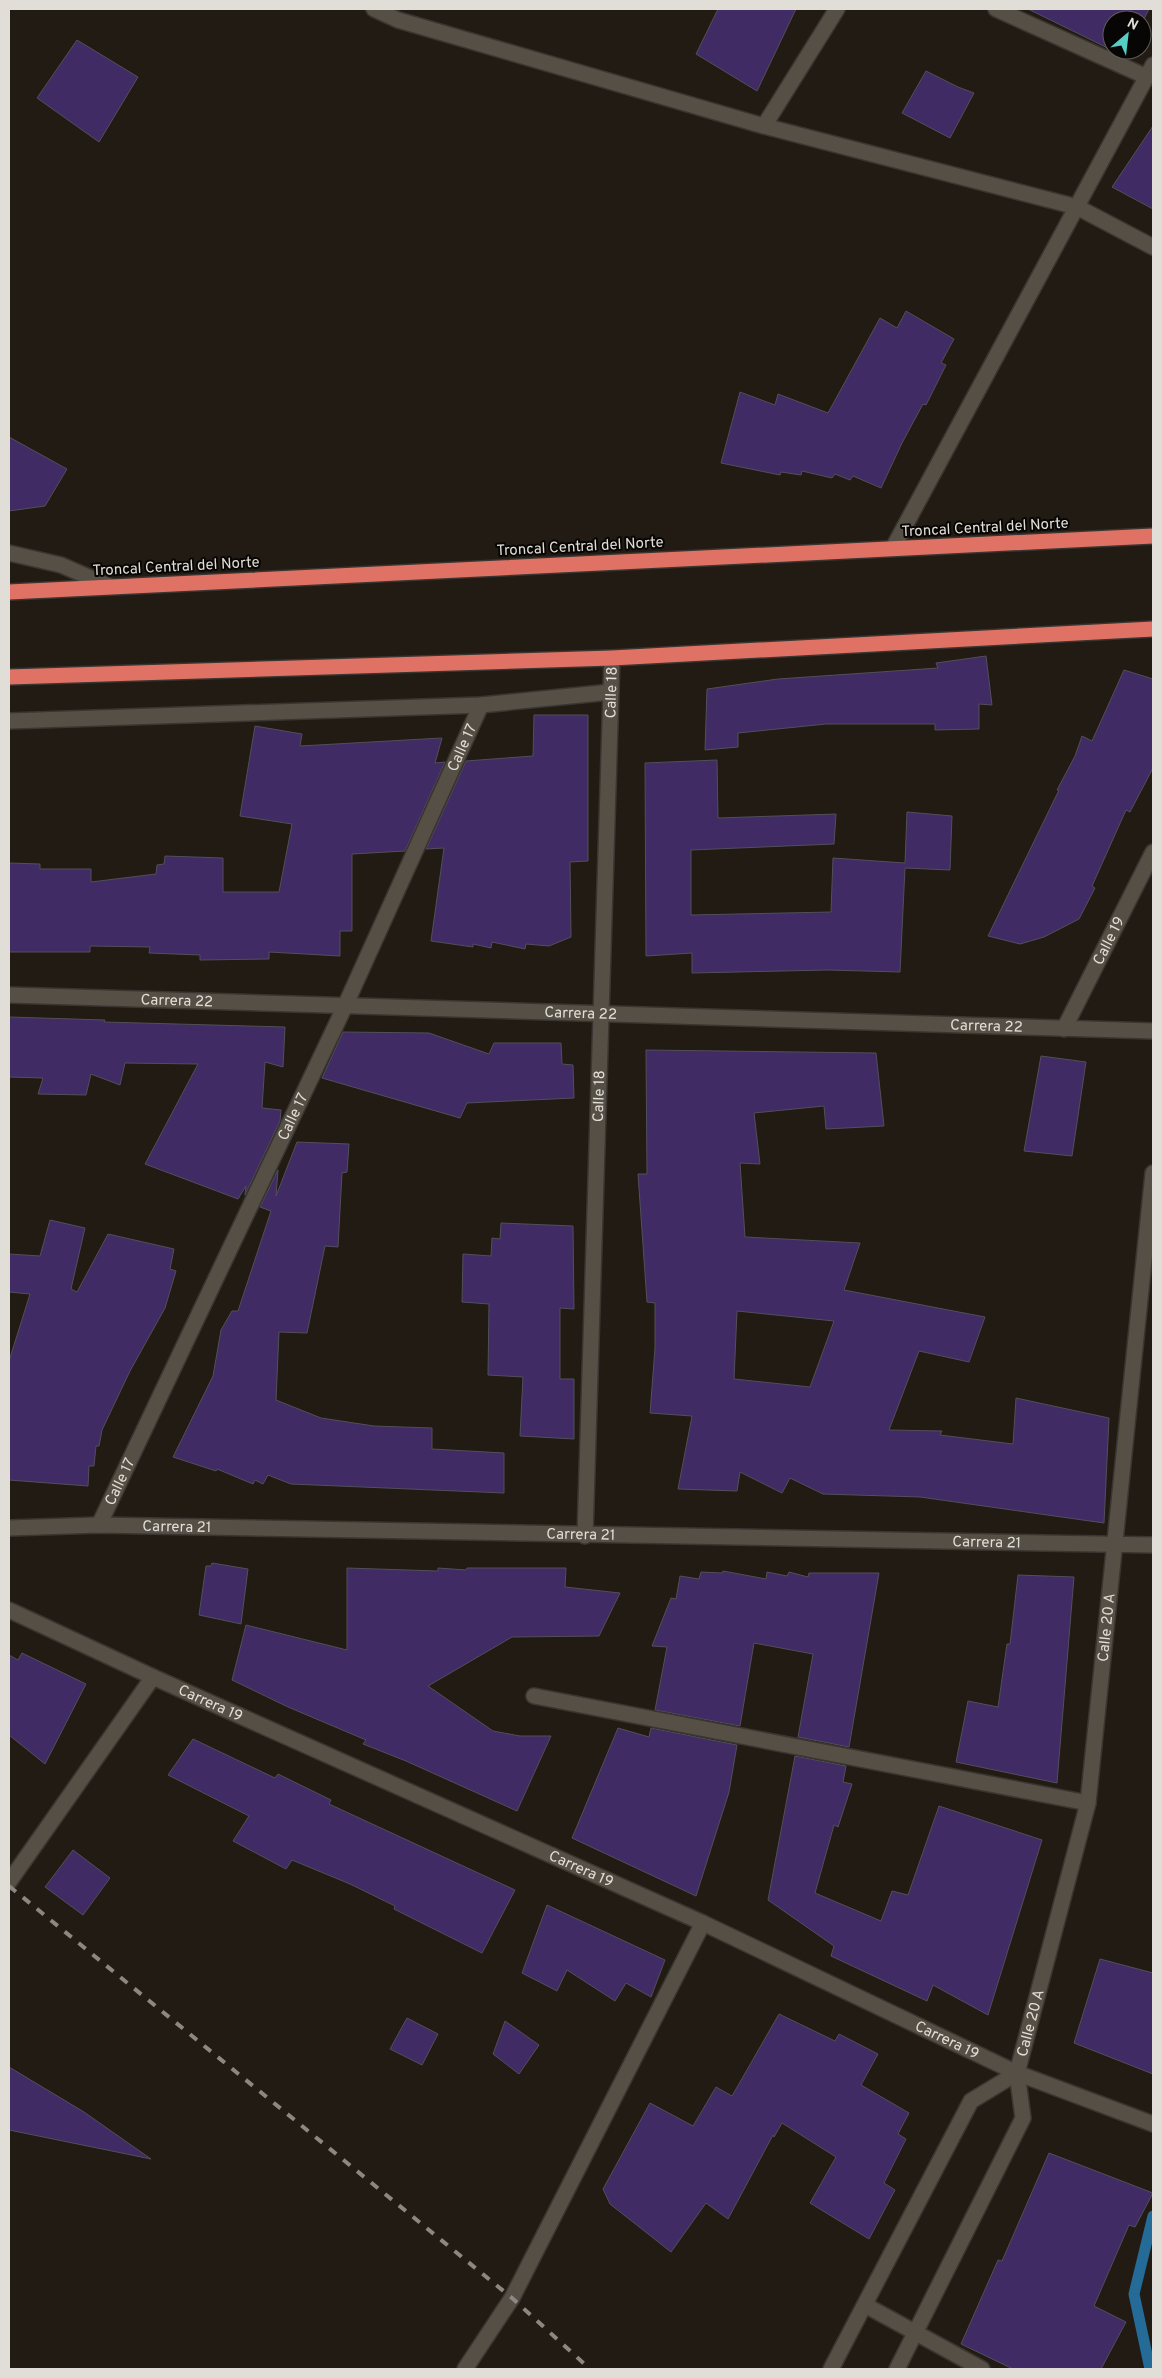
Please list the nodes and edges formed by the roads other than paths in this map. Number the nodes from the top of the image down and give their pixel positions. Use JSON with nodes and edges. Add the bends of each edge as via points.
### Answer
{"nodes":[{"id":1,"x":374,"y":9,"type":"edge"},
{"id":2,"x":837,"y":9,"type":"edge"},
{"id":3,"x":996,"y":9,"type":"edge"},
{"id":4,"x":1150,"y":71,"type":"edge"},
{"id":5,"x":764,"y":126,"type":"junction"},
{"id":6,"x":1077,"y":207,"type":"junction"},
{"id":7,"x":1153,"y":247,"type":"edge"},
{"id":8,"x":1153,"y":536,"type":"edge"},
{"id":9,"x":893,"y":548,"type":"junction"},
{"id":10,"x":9,"y":553,"type":"edge"},
{"id":11,"x":109,"y":586,"type":"junction"},
{"id":12,"x":9,"y":592,"type":"edge"},
{"id":13,"x":1153,"y":629,"type":"edge"},
{"id":14,"x":612,"y":658,"type":"junction"},
{"id":15,"x":9,"y":677,"type":"edge"},
{"id":16,"x":611,"y":692,"type":"junction"},
{"id":17,"x":481,"y":705,"type":"junction"},
{"id":18,"x":9,"y":722,"type":"edge"},
{"id":19,"x":1153,"y":852,"type":"edge"},
{"id":20,"x":9,"y":995,"type":"edge"},
{"id":21,"x":345,"y":1006,"type":"junction"},
{"id":22,"x":601,"y":1013,"type":"junction"},
{"id":23,"x":1064,"y":1028,"type":"junction"},
{"id":24,"x":1153,"y":1031,"type":"edge"},
{"id":25,"x":1153,"y":1173,"type":"edge"},
{"id":26,"x":99,"y":1525,"type":"junction"},
{"id":27,"x":9,"y":1528,"type":"edge"},
{"id":28,"x":584,"y":1536,"type":"junction"},
{"id":29,"x":1116,"y":1545,"type":"junction"},
{"id":30,"x":1153,"y":1545,"type":"edge"},
{"id":31,"x":9,"y":1610,"type":"edge"},
{"id":32,"x":153,"y":1677,"type":"junction"},
{"id":33,"x":534,"y":1696,"type":"dead end"},
{"id":34,"x":1088,"y":1803,"type":"junction"},
{"id":35,"x":9,"y":1882,"type":"edge"},
{"id":36,"x":703,"y":1923,"type":"junction"},
{"id":37,"x":1017,"y":2073,"type":"junction"},
{"id":38,"x":1153,"y":2124,"type":"edge"},
{"id":39,"x":865,"y":2305,"type":"junction"},
{"id":40,"x":916,"y":2333,"type":"junction"},
{"id":41,"x":465,"y":2369,"type":"edge"},
{"id":42,"x":831,"y":2369,"type":"edge"},
{"id":43,"x":897,"y":2369,"type":"edge"},
{"id":44,"x":982,"y":2369,"type":"edge"}],
"edges":[{"from":1,"to":5,"type":"street","via":[[398,20]]},
{"from":2,"to":5,"type":"street"},
{"from":3,"to":4,"type":"street"},
{"from":4,"to":6,"type":"street"},
{"from":5,"to":6,"type":"street"},
{"from":6,"to":7,"type":"street"},
{"from":6,"to":9,"type":"street"},
{"from":8,"to":9,"type":"highway","name":"Troncal Central del Norte"},
{"from":9,"to":11,"type":"highway","name":"Troncal Central del Norte"},
{"from":10,"to":11,"type":"street","via":[[61,565]]},
{"from":11,"to":12,"type":"highway","name":"Troncal Central del Norte"},
{"from":13,"to":14,"type":"highway"},
{"from":14,"to":15,"type":"highway"},
{"from":14,"to":16,"type":"street","name":"Calle 18"},
{"from":16,"to":17,"type":"street"},
{"from":16,"to":22,"type":"street","name":"Calle 18"},
{"from":17,"to":18,"type":"street"},
{"from":17,"to":21,"type":"street","name":"Calle 17"},
{"from":19,"to":23,"type":"street","name":"Calle 19"},
{"from":20,"to":21,"type":"street","name":"Carrera 22"},
{"from":21,"to":22,"type":"street","name":"Carrera 22"},
{"from":21,"to":26,"type":"street","name":"Calle 17"},
{"from":22,"to":23,"type":"street","name":"Carrera 22"},
{"from":22,"to":28,"type":"street","name":"Calle 18"},
{"from":23,"to":24,"type":"street","name":"Carrera 22"},
{"from":25,"to":29,"type":"street","name":"Calle 20 A"},
{"from":26,"to":27,"type":"street","name":"Carrera 21"},
{"from":26,"to":28,"type":"street","name":"Carrera 21"},
{"from":28,"to":29,"type":"street","name":"Carrera 21"},
{"from":29,"to":30,"type":"street","name":"Carrera 21"},
{"from":29,"to":34,"type":"street","name":"Calle 20 A"},
{"from":31,"to":32,"type":"street","name":"Carrera 19"},
{"from":32,"to":35,"type":"street"},
{"from":32,"to":36,"type":"street","name":"Carrera 19"},
{"from":33,"to":34,"type":"street"},
{"from":34,"to":37,"type":"street","name":"Calle 20 A"},
{"from":36,"to":37,"type":"street","name":"Carrera 19"},
{"from":36,"to":41,"type":"street","via":[[512,2298]]},
{"from":37,"to":38,"type":"street","name":"Carrera 19"},
{"from":37,"to":39,"type":"street","name":"Calle 20 A","via":[[971,2101]]},
{"from":37,"to":40,"type":"street","name":"Calle 20 A","via":[[1023,2118]]},
{"from":39,"to":40,"type":"street"},
{"from":39,"to":42,"type":"street","name":"Calle 20 A"},
{"from":40,"to":43,"type":"street","name":"Calle 20 A"},
{"from":40,"to":44,"type":"street"}]}
